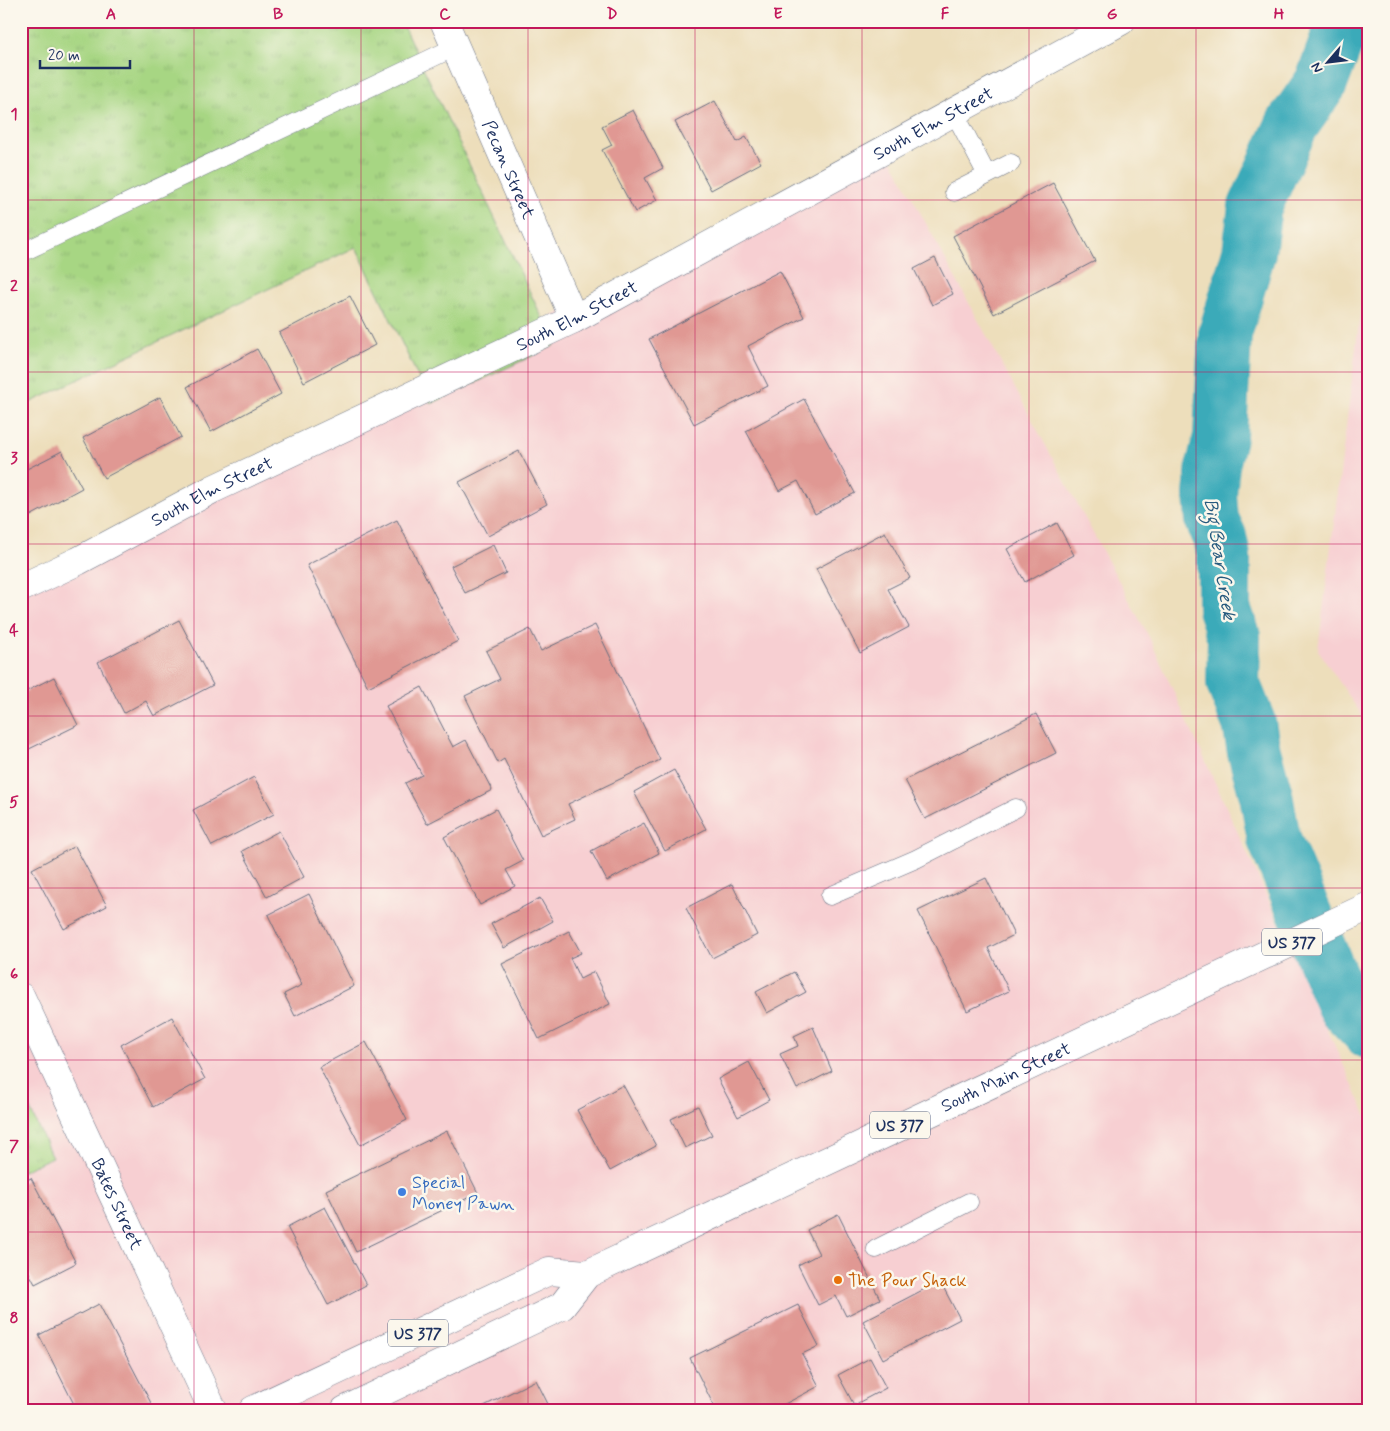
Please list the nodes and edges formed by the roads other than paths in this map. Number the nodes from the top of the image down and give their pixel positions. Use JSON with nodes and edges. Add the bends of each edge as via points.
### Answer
{"nodes":[{"id":1,"x":444,"y":21,"type":"edge"},
{"id":2,"x":1110,"y":24,"type":"edge"},
{"id":3,"x":455,"y":47,"type":"junction"},
{"id":4,"x":954,"y":112,"type":"junction"},
{"id":5,"x":1010,"y":163,"type":"dead end"},
{"id":6,"x":986,"y":175,"type":"junction"},
{"id":7,"x":954,"y":192,"type":"dead end"},
{"id":8,"x":21,"y":253,"type":"edge"},
{"id":9,"x":574,"y":319,"type":"junction"},
{"id":10,"x":21,"y":588,"type":"edge"},
{"id":11,"x":1016,"y":808,"type":"dead end"},
{"id":12,"x":830,"y":896,"type":"dead end"},
{"id":13,"x":1369,"y":906,"type":"edge"},
{"id":14,"x":21,"y":997,"type":"edge"},
{"id":15,"x":969,"y":1202,"type":"dead end"},
{"id":16,"x":876,"y":1248,"type":"dead end"},
{"id":17,"x":587,"y":1274,"type":"junction"},
{"id":18,"x":213,"y":1410,"type":"edge"},
{"id":19,"x":253,"y":1410,"type":"edge"},
{"id":20,"x":345,"y":1410,"type":"edge"}],
"edges":[{"from":1,"to":3,"type":"street","name":"Pecan Street"},
{"from":2,"to":4,"type":"street","name":"South Elm Street"},
{"from":3,"to":8,"type":"lane"},
{"from":3,"to":9,"type":"street","name":"Pecan Street"},
{"from":4,"to":6,"type":"lane"},
{"from":4,"to":9,"type":"street","name":"South Elm Street"},
{"from":5,"to":6,"type":"lane"},
{"from":6,"to":7,"type":"lane"},
{"from":9,"to":10,"type":"street","name":"South Elm Street","via":[[214,489]]},
{"from":11,"to":12,"type":"lane","via":[[916,859]]},
{"from":13,"to":17,"type":"street","name":"South Main Street","number":"US 377"},
{"from":14,"to":18,"type":"street","name":"Bates Street"},
{"from":15,"to":16,"type":"lane"},
{"from":17,"to":19,"type":"street","name":"South Main Street","number":"US 377","via":[[549,1271]]},
{"from":17,"to":20,"type":"street","name":"South Main Street","number":"US 377","via":[[562,1306]]}]}
